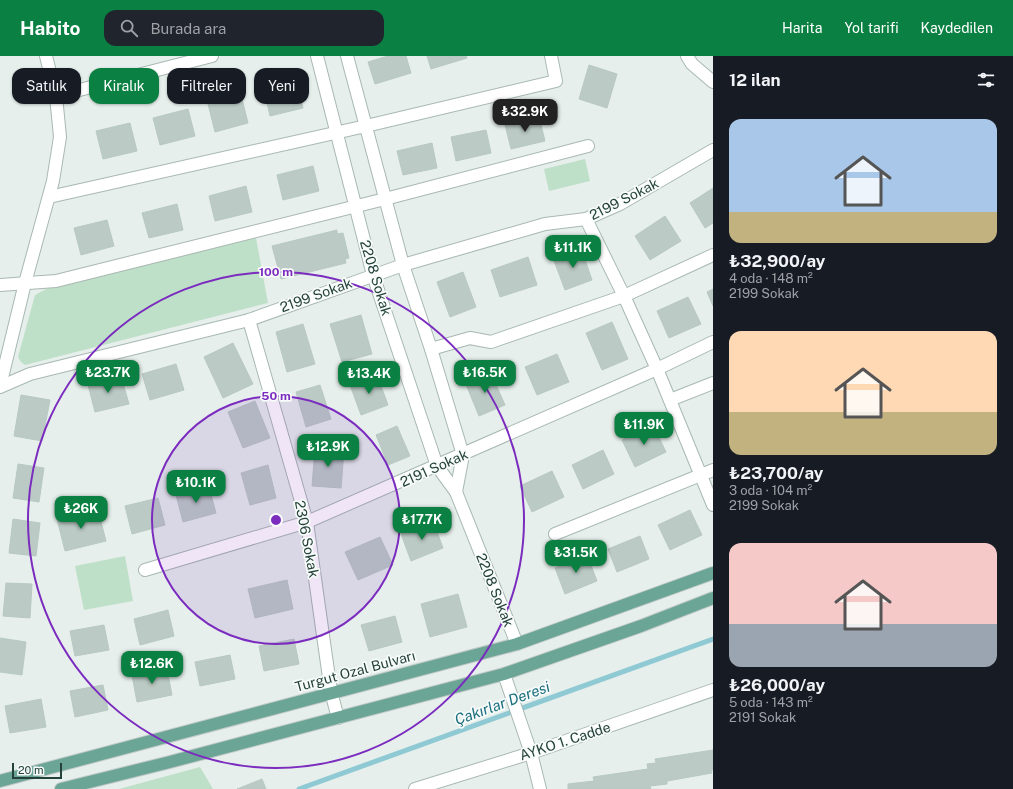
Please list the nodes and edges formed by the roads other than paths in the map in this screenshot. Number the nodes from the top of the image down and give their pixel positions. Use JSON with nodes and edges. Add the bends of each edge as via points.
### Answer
{"nodes":[{"id":1,"x":46,"y":56,"type":"edge"},
{"id":2,"x":212,"y":56,"type":"edge"},
{"id":3,"x":317,"y":56,"type":"edge"},
{"id":4,"x":347,"y":56,"type":"edge"},
{"id":5,"x":551,"y":56,"type":"edge"},
{"id":6,"x":687,"y":56,"type":"edge"},
{"id":7,"x":49,"y":68,"type":"edge"},
{"id":8,"x":713,"y":82,"type":"edge"},
{"id":9,"x":81,"y":90,"type":"edge"},
{"id":10,"x":57,"y":104,"type":"edge"},
{"id":11,"x":366,"y":126,"type":"junction"},
{"id":12,"x":336,"y":133,"type":"junction"},
{"id":13,"x":588,"y":146,"type":"dead end"},
{"id":14,"x":713,"y":150,"type":"edge"},
{"id":15,"x":49,"y":197,"type":"junction"},
{"id":16,"x":385,"y":199,"type":"junction"},
{"id":17,"x":355,"y":206,"type":"junction"},
{"id":18,"x":586,"y":219,"type":"junction"},
{"id":19,"x":713,"y":255,"type":"edge"},
{"id":20,"x":403,"y":265,"type":"junction"},
{"id":21,"x":373,"y":275,"type":"junction"},
{"id":22,"x":25,"y":283,"type":"junction"},
{"id":23,"x":0,"y":285,"type":"edge"},
{"id":24,"x":624,"y":296,"type":"junction"},
{"id":25,"x":249,"y":320,"type":"junction"},
{"id":26,"x":713,"y":342,"type":"edge"},
{"id":27,"x":431,"y":349,"type":"junction"},
{"id":28,"x":657,"y":369,"type":"junction"},
{"id":29,"x":713,"y":383,"type":"edge"},
{"id":30,"x":0,"y":386,"type":"edge"},
{"id":31,"x":670,"y":400,"type":"junction"},
{"id":32,"x":463,"y":455,"type":"junction"},
{"id":33,"x":437,"y":466,"type":"junction"},
{"id":34,"x":713,"y":470,"type":"edge"},
{"id":35,"x":700,"y":475,"type":"junction"},
{"id":36,"x":456,"y":492,"type":"junction"},
{"id":37,"x":713,"y":505,"type":"edge"},
{"id":38,"x":307,"y":522,"type":"junction"},
{"id":39,"x":555,"y":534,"type":"dead end"},
{"id":40,"x":146,"y":570,"type":"dead end"},
{"id":41,"x":713,"y":573,"type":"edge"},
{"id":42,"x":713,"y":598,"type":"edge"},
{"id":43,"x":517,"y":644,"type":"junction"},
{"id":44,"x":504,"y":674,"type":"junction"},
{"id":45,"x":713,"y":690,"type":"edge"},
{"id":46,"x":331,"y":692,"type":"junction"},
{"id":47,"x":338,"y":718,"type":"junction"},
{"id":48,"x":531,"y":753,"type":"junction"},
{"id":49,"x":0,"y":781,"type":"edge"},
{"id":50,"x":61,"y":789,"type":"edge"},
{"id":51,"x":415,"y":789,"type":"edge"},
{"id":52,"x":540,"y":789,"type":"edge"}],
"edges":[{"from":1,"to":7,"type":"street"},
{"from":2,"to":9,"type":"street"},
{"from":3,"to":12,"type":"street","name":"2208 Sokak"},
{"from":4,"to":11,"type":"street"},
{"from":5,"to":11,"type":"street","via":[[556,81]]},
{"from":6,"to":8,"type":"street","via":[[692,64]]},
{"from":10,"to":15,"type":"street","via":[[60,137]]},
{"from":11,"to":12,"type":"street"},
{"from":11,"to":16,"type":"street"},
{"from":12,"to":15,"type":"street"},
{"from":12,"to":17,"type":"street","name":"2208 Sokak"},
{"from":13,"to":16,"type":"street"},
{"from":14,"to":18,"type":"street","name":"2199 Sokak","via":[[620,204]]},
{"from":15,"to":22,"type":"street"},
{"from":16,"to":17,"type":"street"},
{"from":16,"to":20,"type":"street"},
{"from":17,"to":21,"type":"street","name":"2208 Sokak"},
{"from":17,"to":22,"type":"street","via":[[56,281]]},
{"from":18,"to":20,"type":"street","name":"2199 Sokak","via":[[545,224]]},
{"from":18,"to":24,"type":"street"},
{"from":19,"to":24,"type":"street"},
{"from":20,"to":21,"type":"street","name":"2199 Sokak"},
{"from":20,"to":27,"type":"street"},
{"from":21,"to":25,"type":"street","name":"2199 Sokak"},
{"from":21,"to":33,"type":"street","name":"2208 Sokak"},
{"from":22,"to":23,"type":"street"},
{"from":22,"to":30,"type":"street"},
{"from":24,"to":27,"type":"street","via":[[492,342],[470,338]]},
{"from":24,"to":28,"type":"street"},
{"from":25,"to":30,"type":"street","name":"2199 Sokak","via":[[30,374]]},
{"from":25,"to":38,"type":"street","name":"2306 Sokak"},
{"from":26,"to":28,"type":"street","name":"2191 Sokak"},
{"from":27,"to":32,"type":"street"},
{"from":28,"to":31,"type":"street"},
{"from":28,"to":32,"type":"street","name":"2191 Sokak"},
{"from":29,"to":31,"type":"street"},
{"from":31,"to":35,"type":"street"},
{"from":32,"to":33,"type":"street","name":"2191 Sokak"},
{"from":32,"to":36,"type":"street"},
{"from":33,"to":36,"type":"street","name":"2208 Sokak"},
{"from":33,"to":38,"type":"street","name":"2191 Sokak"},
{"from":34,"to":35,"type":"street"},
{"from":35,"to":37,"type":"street"},
{"from":35,"to":39,"type":"street"},
{"from":36,"to":43,"type":"street","name":"2208 Sokak"},
{"from":38,"to":40,"type":"street","name":"2191 Sokak"},
{"from":38,"to":46,"type":"street","name":"2306 Sokak"},
{"from":41,"to":43,"type":"main road","name":"Turgut Ozal Bulvarı"},
{"from":42,"to":44,"type":"main road"},
{"from":43,"to":46,"type":"main road","name":"Turgut Ozal Bulvarı"},
{"from":44,"to":47,"type":"main road"},
{"from":44,"to":48,"type":"street"},
{"from":45,"to":48,"type":"street","name":"AYKO 1. Cadde"},
{"from":46,"to":47,"type":"street","name":"2306 Sokak"},
{"from":46,"to":49,"type":"main road","name":"Turgut Ozal Bulvarı"},
{"from":47,"to":50,"type":"main road"},
{"from":48,"to":51,"type":"street","name":"AYKO 1. Cadde"},
{"from":48,"to":52,"type":"street"}]}
